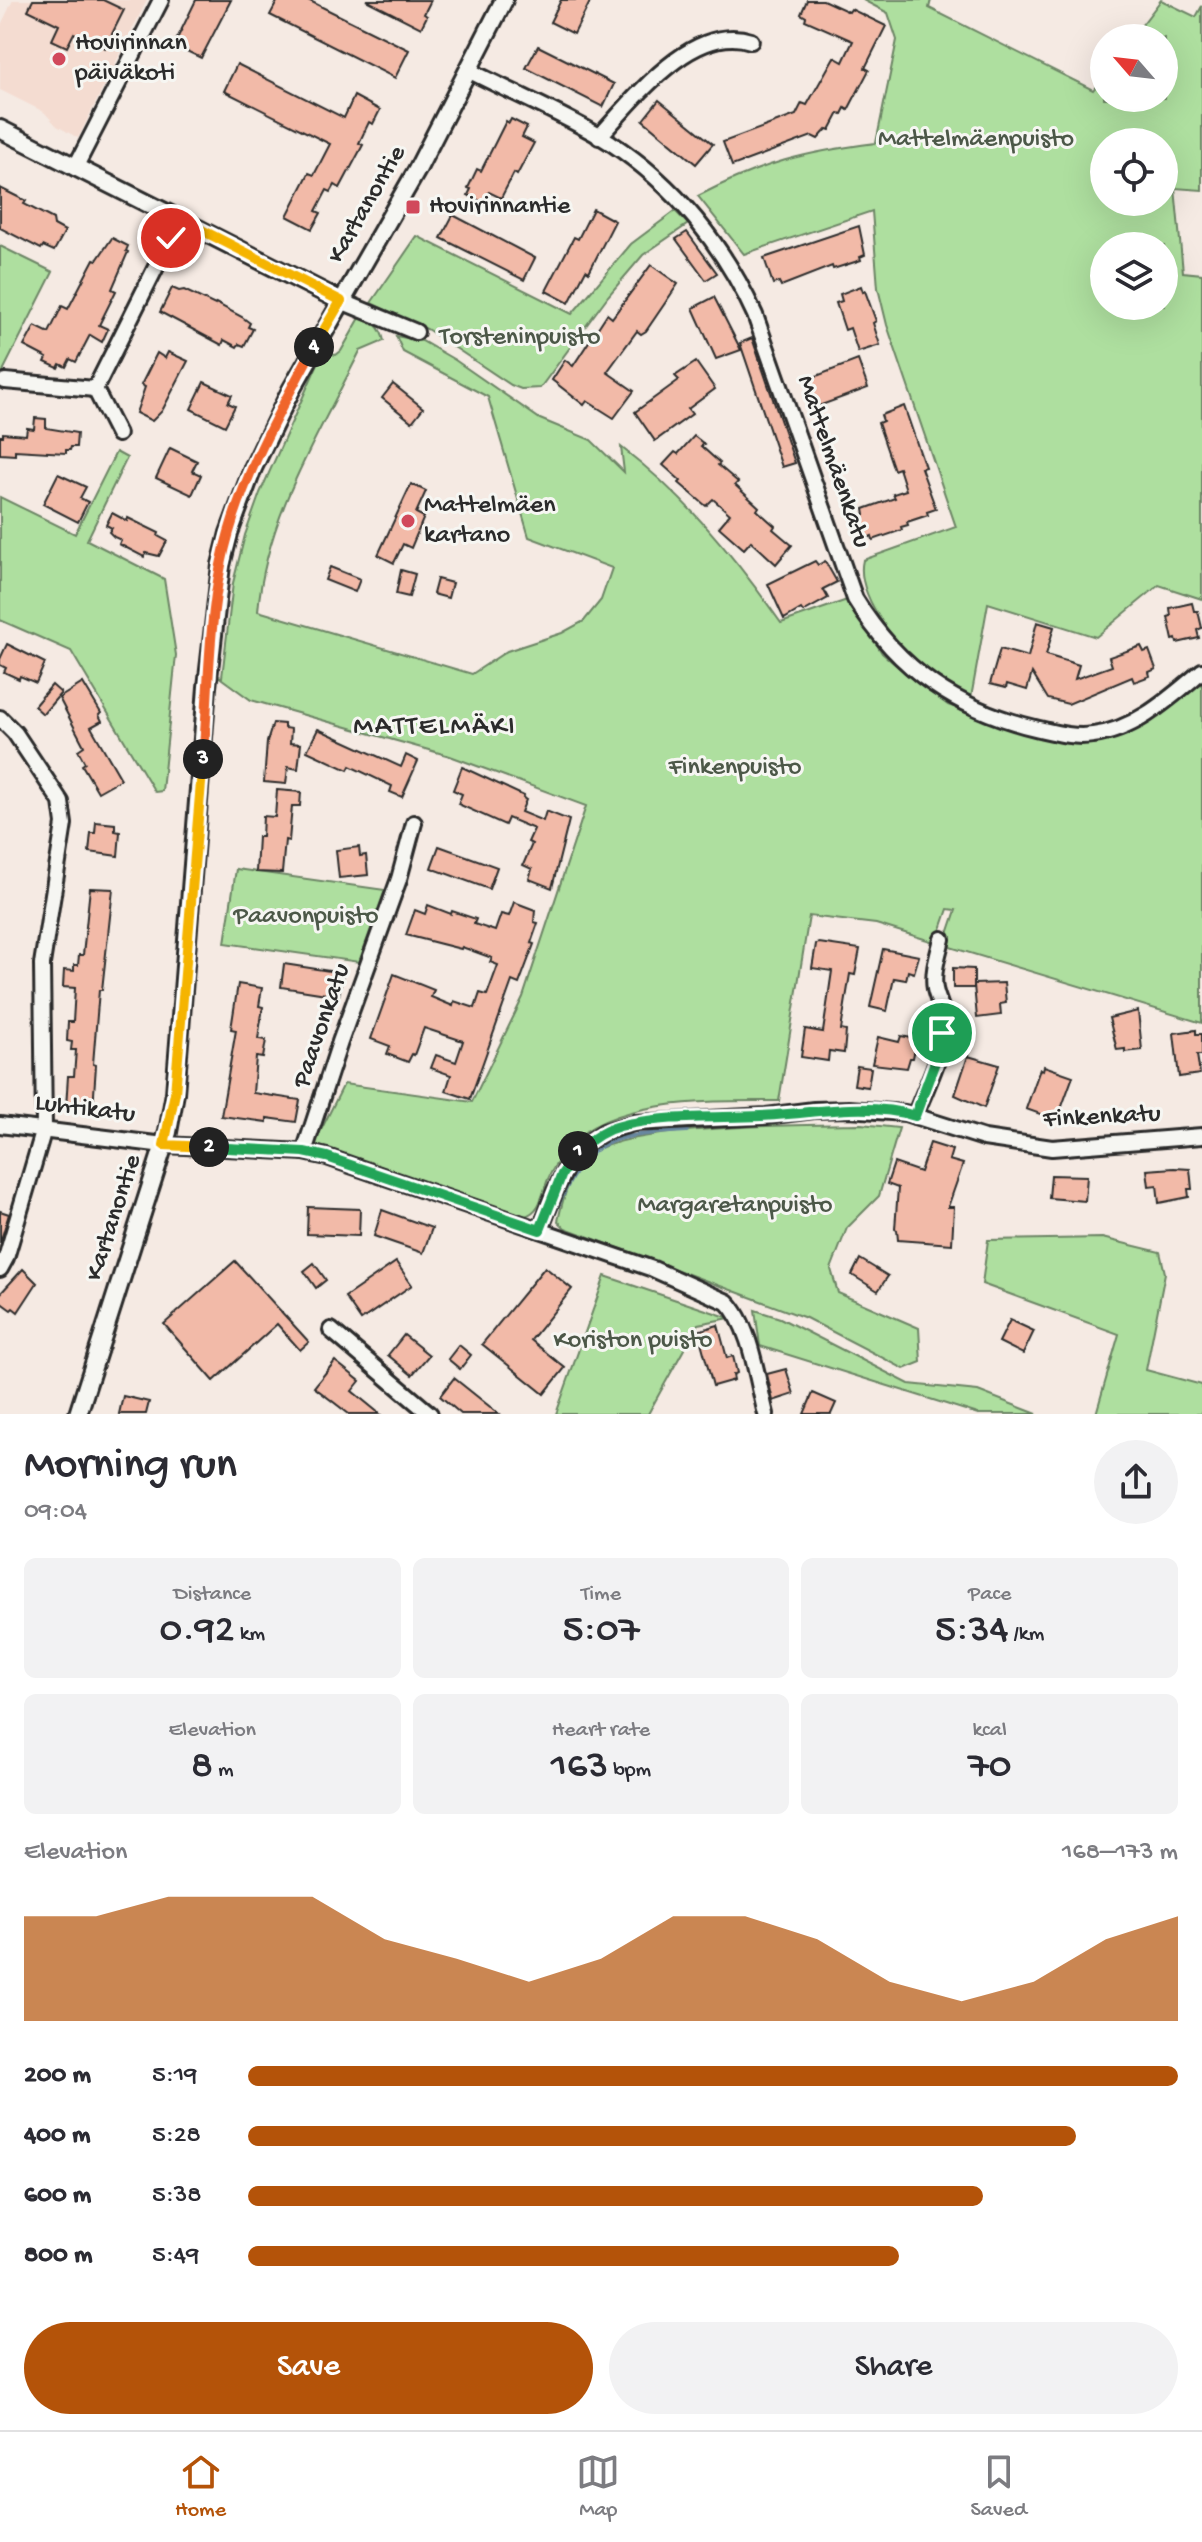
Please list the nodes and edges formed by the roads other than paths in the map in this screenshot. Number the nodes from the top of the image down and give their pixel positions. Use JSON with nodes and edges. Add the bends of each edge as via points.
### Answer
{"nodes":[{"id":1,"x":161,"y":0,"type":"edge"},
{"id":2,"x":504,"y":0,"type":"edge"},
{"id":3,"x":751,"y":41,"type":"dead end"},
{"id":4,"x":468,"y":70,"type":"junction"},
{"id":5,"x":0,"y":129,"type":"edge"},
{"id":6,"x":599,"y":137,"type":"junction"},
{"id":7,"x":75,"y":168,"type":"junction"},
{"id":8,"x":180,"y":219,"type":"junction"},
{"id":9,"x":341,"y":301,"type":"junction"},
{"id":10,"x":416,"y":332,"type":"dead end"},
{"id":11,"x":5,"y":381,"type":"dead end"},
{"id":12,"x":95,"y":389,"type":"junction"},
{"id":13,"x":118,"y":434,"type":"dead end"},
{"id":14,"x":1202,"y":671,"type":"edge"},
{"id":15,"x":0,"y":718,"type":"edge"},
{"id":16,"x":414,"y":823,"type":"dead end"},
{"id":17,"x":942,"y":939,"type":"dead end"},
{"id":18,"x":915,"y":1116,"type":"junction"},
{"id":19,"x":0,"y":1125,"type":"edge"},
{"id":20,"x":44,"y":1129,"type":"junction"},
{"id":21,"x":1202,"y":1136,"type":"edge"},
{"id":22,"x":164,"y":1145,"type":"junction"},
{"id":23,"x":304,"y":1152,"type":"junction"},
{"id":24,"x":540,"y":1230,"type":"junction"},
{"id":25,"x":0,"y":1269,"type":"edge"},
{"id":26,"x":331,"y":1330,"type":"dead end"},
{"id":27,"x":78,"y":1414,"type":"edge"},
{"id":28,"x":430,"y":1414,"type":"edge"},
{"id":29,"x":766,"y":1414,"type":"edge"}],
"edges":[{"from":1,"to":7,"type":"street"},
{"from":2,"to":4,"type":"street","name":"Kartanontie"},
{"from":3,"to":6,"type":"street","via":[[734,36],[664,67]]},
{"from":4,"to":6,"type":"street","name":"Mattelmäenkatu"},
{"from":4,"to":9,"type":"street","name":"Kartanontie"},
{"from":5,"to":7,"type":"street"},
{"from":6,"to":14,"type":"street","name":"Mattelmäenkatu","via":[[667,188],[726,259],[755,315],[855,599],[910,666],[960,702],[996,717],[1078,736],[1095,735],[1147,714]]},
{"from":7,"to":8,"type":"street"},
{"from":8,"to":9,"type":"street"},
{"from":8,"to":12,"type":"street"},
{"from":9,"to":10,"type":"street"},
{"from":9,"to":22,"type":"street","name":"Kartanontie","via":[[270,430],[221,565],[175,1093]]},
{"from":11,"to":12,"type":"street"},
{"from":12,"to":13,"type":"street"},
{"from":15,"to":20,"type":"street","via":[[61,802],[64,824],[42,964]]},
{"from":16,"to":23,"type":"street","name":"Paavonkatu"},
{"from":17,"to":18,"type":"street","via":[[934,988],[944,1020]]},
{"from":18,"to":21,"type":"street","name":"Finkenkatu","via":[[984,1138],[1052,1148]]},
{"from":18,"to":24,"type":"street","name":"Finkenkatu","via":[[814,1110],[617,1127],[570,1160]]},
{"from":19,"to":20,"type":"street","name":"Luhtikatu"},
{"from":20,"to":22,"type":"street","name":"Luhtikatu"},
{"from":20,"to":25,"type":"street"},
{"from":22,"to":23,"type":"street","name":"Luhtikatu"},
{"from":22,"to":27,"type":"street","name":"Kartanontie"},
{"from":23,"to":24,"type":"street","name":"Luhtikatu"},
{"from":24,"to":29,"type":"street","name":"Luhtikatu","via":[[653,1269],[727,1302],[743,1327]]},
{"from":26,"to":28,"type":"street"}]}
